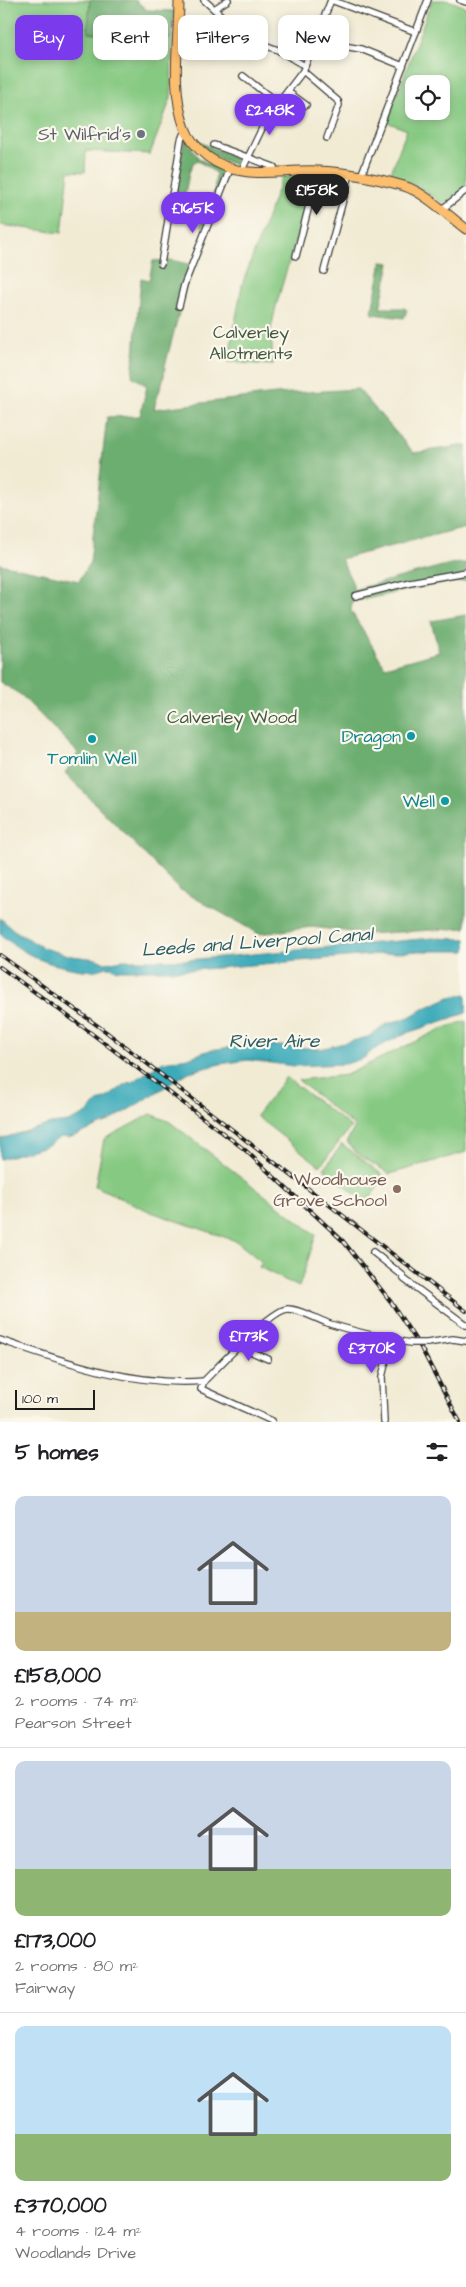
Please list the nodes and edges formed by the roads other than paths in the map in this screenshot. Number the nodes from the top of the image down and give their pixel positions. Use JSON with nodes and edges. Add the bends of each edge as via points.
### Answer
{"nodes":[{"id":1,"x":179,"y":0,"type":"edge"},
{"id":2,"x":204,"y":0,"type":"edge"},
{"id":3,"x":228,"y":0,"type":"edge"},
{"id":4,"x":331,"y":0,"type":"edge"},
{"id":5,"x":428,"y":0,"type":"edge"},
{"id":6,"x":460,"y":0,"type":"edge"},
{"id":7,"x":466,"y":2,"type":"edge"},
{"id":8,"x":214,"y":9,"type":"junction"},
{"id":9,"x":325,"y":15,"type":"edge"},
{"id":10,"x":416,"y":32,"type":"junction"},
{"id":11,"x":349,"y":47,"type":"edge"},
{"id":12,"x":308,"y":60,"type":"edge"},
{"id":13,"x":403,"y":66,"type":"junction"},
{"id":14,"x":304,"y":69,"type":"junction"},
{"id":15,"x":243,"y":76,"type":"dead end"},
{"id":16,"x":288,"y":92,"type":"junction"},
{"id":17,"x":279,"y":104,"type":"junction"},
{"id":18,"x":306,"y":105,"type":"dead end"},
{"id":19,"x":185,"y":130,"type":"junction"},
{"id":20,"x":328,"y":138,"type":"dead end"},
{"id":21,"x":214,"y":145,"type":"dead end"},
{"id":22,"x":247,"y":159,"type":"junction"},
{"id":23,"x":274,"y":167,"type":"dead end"},
{"id":24,"x":230,"y":169,"type":"junction"},
{"id":25,"x":318,"y":171,"type":"junction"},
{"id":26,"x":241,"y":172,"type":"junction"},
{"id":27,"x":350,"y":174,"type":"junction"},
{"id":28,"x":362,"y":176,"type":"junction"},
{"id":29,"x":465,"y":191,"type":"edge"},
{"id":30,"x":441,"y":210,"type":"junction"},
{"id":31,"x":466,"y":229,"type":"edge"},
{"id":32,"x":296,"y":256,"type":"dead end"},
{"id":33,"x":161,"y":264,"type":"dead end"},
{"id":34,"x":324,"y":271,"type":"dead end"},
{"id":35,"x":180,"y":306,"type":"dead end"},
{"id":36,"x":466,"y":572,"type":"edge"},
{"id":37,"x":355,"y":596,"type":"dead end"},
{"id":38,"x":373,"y":1252,"type":"dead end"},
{"id":39,"x":466,"y":1325,"type":"edge"},
{"id":40,"x":0,"y":1340,"type":"edge"},
{"id":41,"x":391,"y":1340,"type":"junction"},
{"id":42,"x":466,"y":1341,"type":"edge"},
{"id":43,"x":238,"y":1346,"type":"junction"},
{"id":44,"x":268,"y":1359,"type":"dead end"},
{"id":45,"x":204,"y":1381,"type":"junction"},
{"id":46,"x":272,"y":1422,"type":"edge"},
{"id":47,"x":384,"y":1422,"type":"edge"}],
"edges":[{"from":1,"to":19,"type":"main road","via":[[177,86]]},
{"from":2,"to":8,"type":"street"},
{"from":3,"to":8,"type":"street"},
{"from":4,"to":9,"type":"street"},
{"from":4,"to":10,"type":"street"},
{"from":5,"to":10,"type":"street"},
{"from":6,"to":7,"type":"street"},
{"from":8,"to":14,"type":"street","via":[[246,38],[278,50]]},
{"from":10,"to":13,"type":"street"},
{"from":11,"to":13,"type":"street"},
{"from":12,"to":14,"type":"street"},
{"from":13,"to":28,"type":"street"},
{"from":14,"to":16,"type":"street"},
{"from":14,"to":20,"type":"street","via":[[338,101]]},
{"from":15,"to":17,"type":"street"},
{"from":16,"to":17,"type":"street"},
{"from":16,"to":18,"type":"street"},
{"from":17,"to":22,"type":"street","via":[[267,118]]},
{"from":19,"to":24,"type":"main road","via":[[198,149]]},
{"from":19,"to":33,"type":"street"},
{"from":21,"to":22,"type":"street"},
{"from":22,"to":23,"type":"street"},
{"from":22,"to":26,"type":"street"},
{"from":24,"to":26,"type":"main road"},
{"from":24,"to":35,"type":"street","via":[[184,285]]},
{"from":25,"to":26,"type":"main road"},
{"from":25,"to":27,"type":"main road"},
{"from":25,"to":32,"type":"street"},
{"from":27,"to":28,"type":"main road"},
{"from":27,"to":34,"type":"street"},
{"from":28,"to":30,"type":"main road","via":[[406,187]]},
{"from":29,"to":30,"type":"street"},
{"from":30,"to":31,"type":"main road"},
{"from":36,"to":37,"type":"street"},
{"from":38,"to":39,"type":"street"},
{"from":40,"to":45,"type":"street","via":[[73,1364],[151,1382]]},
{"from":41,"to":42,"type":"street","bridge":true,"via":[[411,1343]]},
{"from":41,"to":43,"type":"street","via":[[329,1324],[288,1309]]},
{"from":41,"to":47,"type":"street","via":[[382,1377]]},
{"from":43,"to":44,"type":"street"},
{"from":43,"to":45,"type":"street"},
{"from":45,"to":46,"type":"street","via":[[201,1389]]}]}
